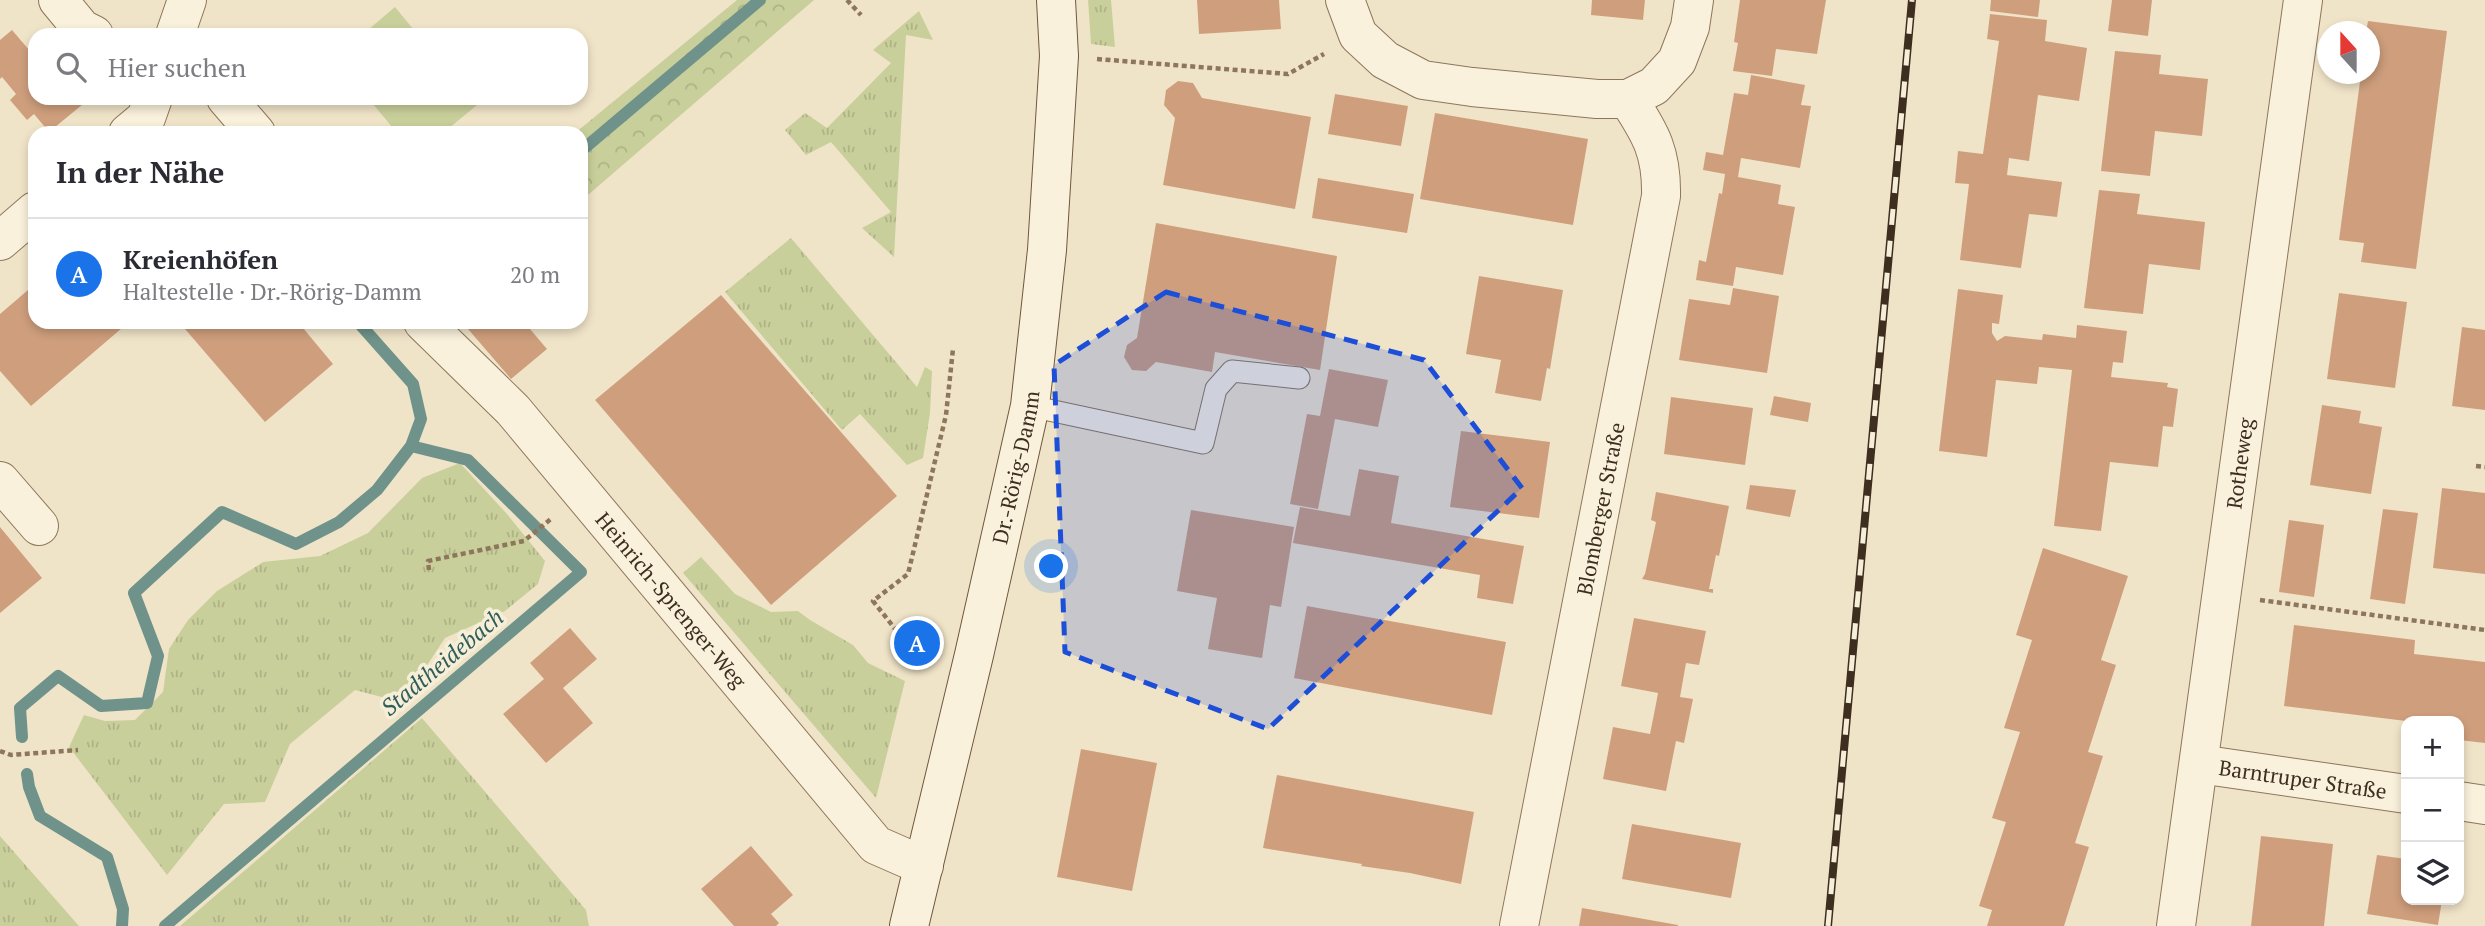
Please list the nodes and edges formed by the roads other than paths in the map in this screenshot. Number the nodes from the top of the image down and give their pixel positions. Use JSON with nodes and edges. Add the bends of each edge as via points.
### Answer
{"nodes":[{"id":1,"x":58,"y":0,"type":"edge"},
{"id":2,"x":187,"y":0,"type":"edge"},
{"id":3,"x":1056,"y":0,"type":"edge"},
{"id":4,"x":1345,"y":0,"type":"edge"},
{"id":5,"x":1694,"y":0,"type":"edge"},
{"id":6,"x":2303,"y":0,"type":"edge"},
{"id":7,"x":81,"y":28,"type":"edge"},
{"id":8,"x":177,"y":28,"type":"edge"},
{"id":9,"x":1628,"y":99,"type":"junction"},
{"id":10,"x":151,"y":105,"type":"edge"},
{"id":11,"x":232,"y":105,"type":"edge"},
{"id":12,"x":136,"y":126,"type":"edge"},
{"id":13,"x":250,"y":126,"type":"edge"},
{"id":14,"x":28,"y":217,"type":"edge"},
{"id":15,"x":0,"y":241,"type":"edge"},
{"id":16,"x":430,"y":329,"type":"edge"},
{"id":17,"x":1299,"y":378,"type":"dead end"},
{"id":18,"x":1030,"y":406,"type":"junction"},
{"id":19,"x":0,"y":481,"type":"edge"},
{"id":20,"x":39,"y":526,"type":"dead end"},
{"id":21,"x":2199,"y":764,"type":"junction"},
{"id":22,"x":2401,"y":792,"type":"edge"},
{"id":23,"x":2464,"y":802,"type":"edge"},
{"id":24,"x":2485,"y":805,"type":"edge"},
{"id":25,"x":923,"y":866,"type":"junction"},
{"id":26,"x":909,"y":926,"type":"edge"},
{"id":27,"x":1519,"y":926,"type":"edge"},
{"id":28,"x":2176,"y":926,"type":"edge"}],
"edges":[{"from":1,"to":7,"type":"street"},
{"from":2,"to":8,"type":"street"},
{"from":3,"to":18,"type":"street","name":"Dr.-Rörig-Damm","via":[[1059,56],[1047,250]]},
{"from":4,"to":9,"type":"street","via":[[1358,35],[1385,60],[1423,80]]},
{"from":5,"to":9,"type":"street","via":[[1678,61],[1654,86]]},
{"from":6,"to":21,"type":"street","name":"Rotheweg"},
{"from":9,"to":27,"type":"street","name":"Blomberger Straße","via":[[1651,133],[1662,170],[1661,196]]},
{"from":10,"to":12,"type":"street"},
{"from":11,"to":13,"type":"street"},
{"from":14,"to":15,"type":"street"},
{"from":16,"to":25,"type":"street","name":"Heinrich-Sprenger-Weg","via":[[513,410],[876,845]]},
{"from":17,"to":18,"type":"lane","via":[[1232,371],[1216,389],[1203,443]]},
{"from":18,"to":25,"type":"street","name":"Dr.-Rörig-Damm"},
{"from":19,"to":20,"type":"street"},
{"from":21,"to":22,"type":"street","name":"Barntruper Straße"},
{"from":21,"to":28,"type":"street","name":"Rotheweg"},
{"from":23,"to":24,"type":"street"},
{"from":25,"to":26,"type":"street","name":"Dr.-Rörig-Damm"}]}
